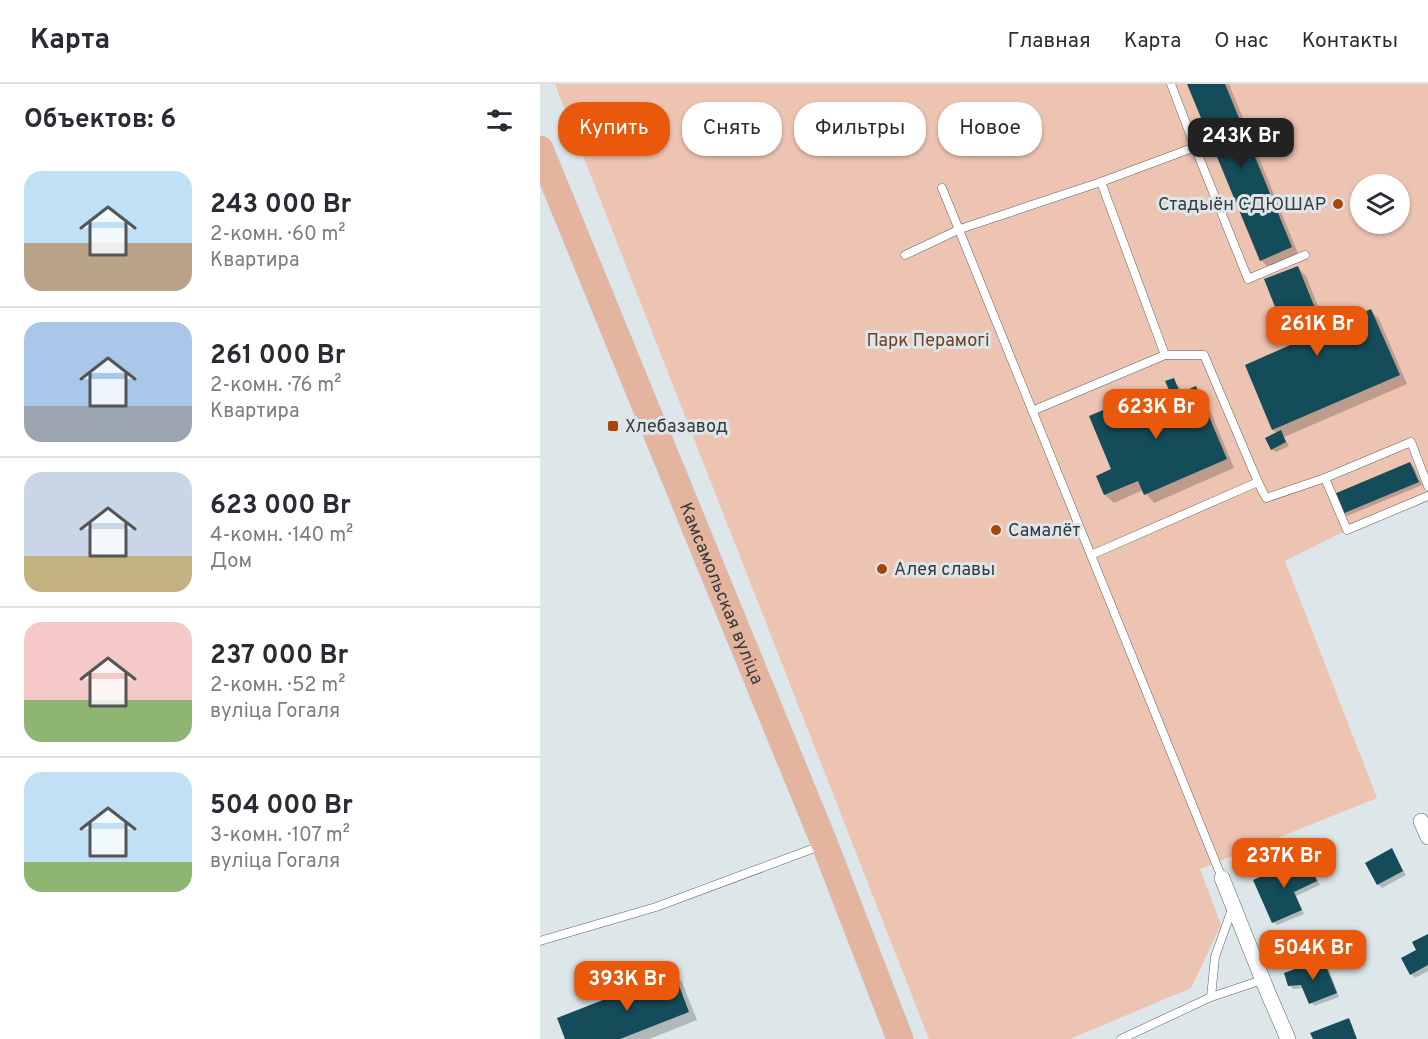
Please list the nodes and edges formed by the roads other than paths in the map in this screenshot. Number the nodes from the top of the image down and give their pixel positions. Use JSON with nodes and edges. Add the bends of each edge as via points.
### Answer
{"nodes":[{"id":1,"x":1171,"y":84,"type":"edge"},
{"id":2,"x":1196,"y":147,"type":"junction"},
{"id":3,"x":540,"y":149,"type":"edge"},
{"id":4,"x":1101,"y":182,"type":"junction"},
{"id":5,"x":942,"y":188,"type":"dead end"},
{"id":6,"x":960,"y":229,"type":"junction"},
{"id":7,"x":905,"y":255,"type":"dead end"},
{"id":8,"x":1305,"y":255,"type":"dead end"},
{"id":9,"x":1166,"y":355,"type":"junction"},
{"id":10,"x":1032,"y":411,"type":"junction"},
{"id":11,"x":1325,"y":478,"type":"junction"},
{"id":12,"x":1258,"y":482,"type":"junction"},
{"id":13,"x":1428,"y":486,"type":"edge"},
{"id":14,"x":1428,"y":496,"type":"edge"},
{"id":15,"x":1091,"y":555,"type":"junction"},
{"id":16,"x":1421,"y":821,"type":"dead end"},
{"id":17,"x":1428,"y":837,"type":"edge"},
{"id":18,"x":825,"y":844,"type":"junction"},
{"id":19,"x":1222,"y":878,"type":"joint"},
{"id":20,"x":1233,"y":906,"type":"junction"},
{"id":21,"x":540,"y":941,"type":"edge"},
{"id":22,"x":1262,"y":980,"type":"junction"},
{"id":23,"x":1211,"y":997,"type":"junction"},
{"id":24,"x":900,"y":1039,"type":"edge"},
{"id":25,"x":1121,"y":1039,"type":"edge"},
{"id":26,"x":1288,"y":1039,"type":"edge"}],
"edges":[{"from":1,"to":2,"type":"lane"},
{"from":2,"to":4,"type":"lane"},
{"from":2,"to":8,"type":"lane","via":[[1248,279]]},
{"from":3,"to":18,"type":"main road","name":"Камсамольская вуліца"},
{"from":4,"to":6,"type":"lane"},
{"from":4,"to":9,"type":"lane"},
{"from":5,"to":6,"type":"lane"},
{"from":6,"to":7,"type":"lane"},
{"from":6,"to":10,"type":"lane"},
{"from":9,"to":10,"type":"lane"},
{"from":9,"to":12,"type":"lane","via":[[1204,355]]},
{"from":10,"to":15,"type":"lane"},
{"from":11,"to":12,"type":"lane","via":[[1266,498]]},
{"from":11,"to":13,"type":"lane","via":[[1411,442]]},
{"from":11,"to":14,"type":"lane","via":[[1347,530]]},
{"from":12,"to":15,"type":"lane"},
{"from":15,"to":19,"type":"lane"},
{"from":16,"to":17,"type":"street"},
{"from":18,"to":21,"type":"lane","via":[[656,906]]},
{"from":18,"to":24,"type":"main road","name":"Камсамольская вуліца"},
{"from":19,"to":20,"type":"street"},
{"from":20,"to":22,"type":"street"},
{"from":20,"to":23,"type":"lane","via":[[1215,957]]},
{"from":22,"to":23,"type":"lane"},
{"from":22,"to":26,"type":"street"},
{"from":23,"to":25,"type":"lane"}]}
